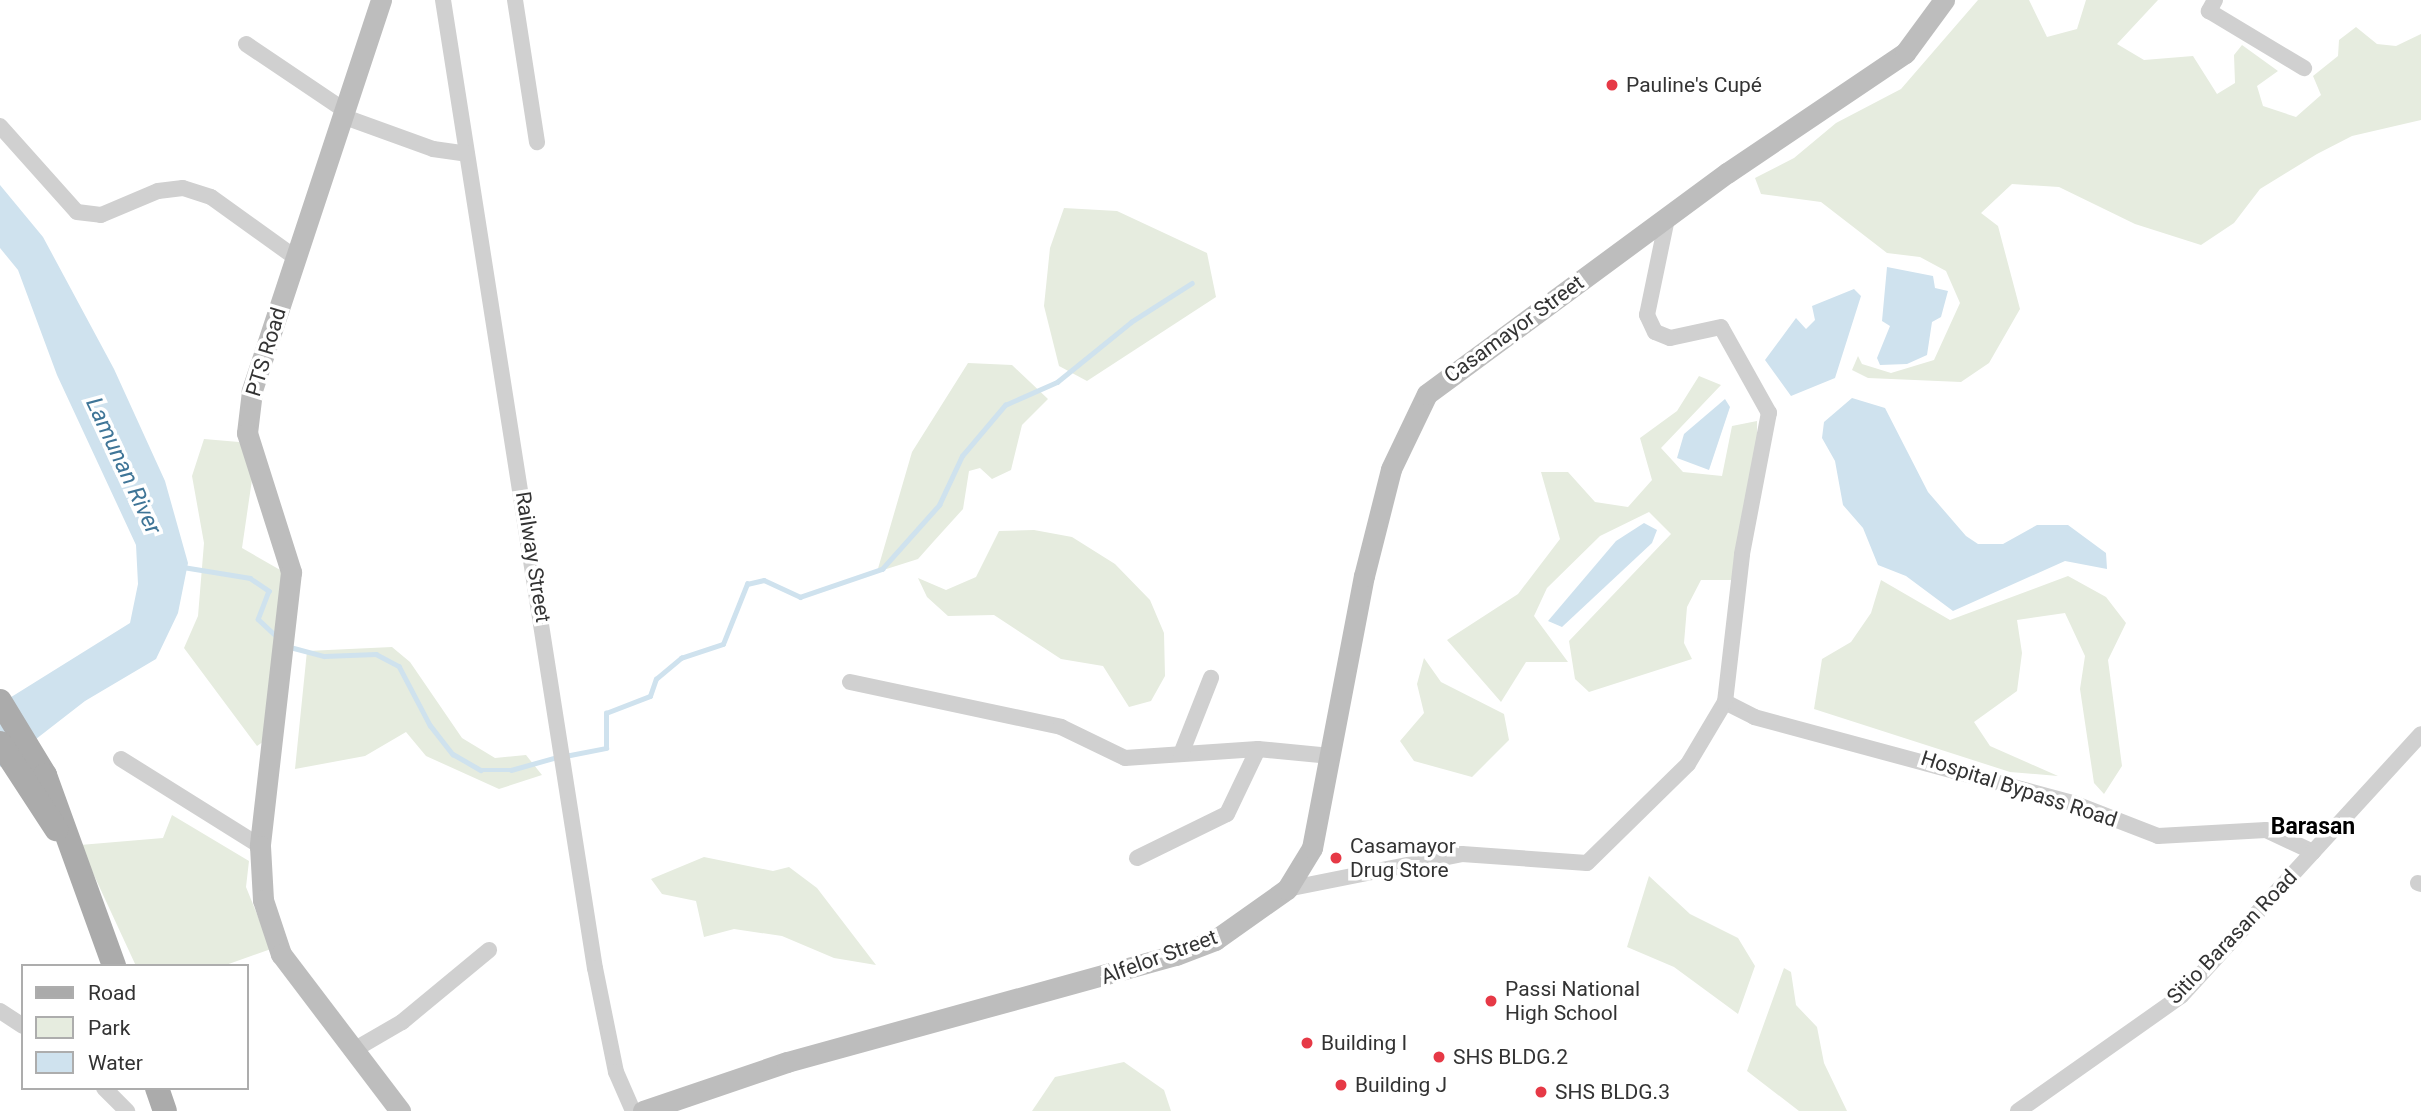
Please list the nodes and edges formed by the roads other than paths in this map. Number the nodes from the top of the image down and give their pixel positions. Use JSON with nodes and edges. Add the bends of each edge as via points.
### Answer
{"nodes":[{"id":1,"x":443,"y":0,"type":"edge"},
{"id":2,"x":515,"y":0,"type":"edge"},
{"id":3,"x":1944,"y":0,"type":"edge"},
{"id":4,"x":2215,"y":0,"type":"edge"},
{"id":5,"x":377,"y":2,"type":"edge"},
{"id":6,"x":247,"y":44,"type":"dead end"},
{"id":7,"x":2304,"y":68,"type":"dead end"},
{"id":8,"x":343,"y":113,"type":"junction"},
{"id":9,"x":0,"y":126,"type":"edge"},
{"id":10,"x":537,"y":142,"type":"dead end"},
{"id":11,"x":467,"y":154,"type":"junction"},
{"id":12,"x":1667,"y":218,"type":"junction"},
{"id":13,"x":296,"y":258,"type":"junction"},
{"id":14,"x":1211,"y":678,"type":"dead end"},
{"id":15,"x":850,"y":682,"type":"dead end"},
{"id":16,"x":0,"y":701,"type":"edge"},
{"id":17,"x":1725,"y":702,"type":"junction"},
{"id":18,"x":2421,"y":734,"type":"edge"},
{"id":19,"x":0,"y":743,"type":"edge"},
{"id":20,"x":1258,"y":749,"type":"junction"},
{"id":21,"x":1181,"y":754,"type":"junction"},
{"id":22,"x":1331,"y":756,"type":"junction"},
{"id":23,"x":121,"y":759,"type":"dead end"},
{"id":24,"x":25,"y":763,"type":"junction"},
{"id":25,"x":260,"y":846,"type":"junction"},
{"id":26,"x":2314,"y":852,"type":"junction"},
{"id":27,"x":1137,"y":858,"type":"dead end"},
{"id":28,"x":1287,"y":890,"type":"junction"},
{"id":29,"x":489,"y":950,"type":"dead end"},
{"id":30,"x":113,"y":964,"type":"edge"},
{"id":31,"x":0,"y":1011,"type":"edge"},
{"id":32,"x":21,"y":1025,"type":"edge"},
{"id":33,"x":352,"y":1051,"type":"junction"},
{"id":34,"x":106,"y":1090,"type":"edge"},
{"id":35,"x":158,"y":1090,"type":"edge"},
{"id":36,"x":127,"y":1111,"type":"edge"},
{"id":37,"x":165,"y":1111,"type":"edge"},
{"id":38,"x":400,"y":1111,"type":"edge"},
{"id":39,"x":633,"y":1111,"type":"edge"},
{"id":40,"x":643,"y":1111,"type":"edge"},
{"id":41,"x":2018,"y":1111,"type":"edge"}],
"edges":[{"from":1,"to":11,"type":"street","name":"Railway Street"},
{"from":2,"to":10,"type":"street"},
{"from":3,"to":12,"type":"street","name":"Casamayor Street","via":[[1905,53]]},
{"from":4,"to":7,"type":"street","via":[[2209,11]]},
{"from":5,"to":8,"type":"street","name":"PTS Road"},
{"from":6,"to":8,"type":"street"},
{"from":8,"to":11,"type":"street","via":[[433,149]]},
{"from":8,"to":13,"type":"street","name":"PTS Road"},
{"from":9,"to":13,"type":"street","via":[[77,212],[100,215],[158,191],[183,188],[211,197]]},
{"from":11,"to":39,"type":"street","name":"Railway Street","via":[[598,982],[616,1072]]},
{"from":12,"to":17,"type":"street","via":[[1647,315],[1655,332],[1670,338],[1721,327],[1769,413],[1742,554]]},
{"from":12,"to":22,"type":"street","name":"Casamayor Street","via":[[1427,394],[1407,427],[1364,576]]},
{"from":13,"to":25,"type":"street","name":"PTS Road","via":[[253,391],[247,433],[291,572],[279,712]]},
{"from":14,"to":21,"type":"street"},
{"from":15,"to":21,"type":"street","via":[[1062,727],[1125,758]]},
{"from":16,"to":24,"type":"main road"},
{"from":17,"to":26,"type":"street","name":"Hospital Bypass Road","via":[[1754,717],[2073,803],[2158,835],[2266,830]]},
{"from":17,"to":28,"type":"street","name":"Alfelor Street","via":[[1688,764],[1587,863],[1462,854]]},
{"from":18,"to":26,"type":"street","name":"Sitio Barasan Road"},
{"from":19,"to":24,"type":"main road"},
{"from":20,"to":21,"type":"street"},
{"from":20,"to":22,"type":"street"},
{"from":20,"to":27,"type":"street","via":[[1227,814]]},
{"from":22,"to":28,"type":"street","name":"Casamayor Street","via":[[1312,848]]},
{"from":23,"to":25,"type":"street"},
{"from":24,"to":30,"type":"main road","via":[[66,844]]},
{"from":25,"to":33,"type":"street","name":"PTS Road","via":[[263,900],[281,954]]},
{"from":26,"to":41,"type":"street","name":"Sitio Barasan Road","via":[[2181,996]]},
{"from":28,"to":40,"type":"street","name":"Alfelor Street","via":[[1215,940],[1177,955],[787,1062]]},
{"from":29,"to":33,"type":"street","via":[[401,1022]]},
{"from":31,"to":32,"type":"street"},
{"from":33,"to":38,"type":"street","name":"PTS Road"},
{"from":34,"to":36,"type":"street"},
{"from":35,"to":37,"type":"main road"}]}
